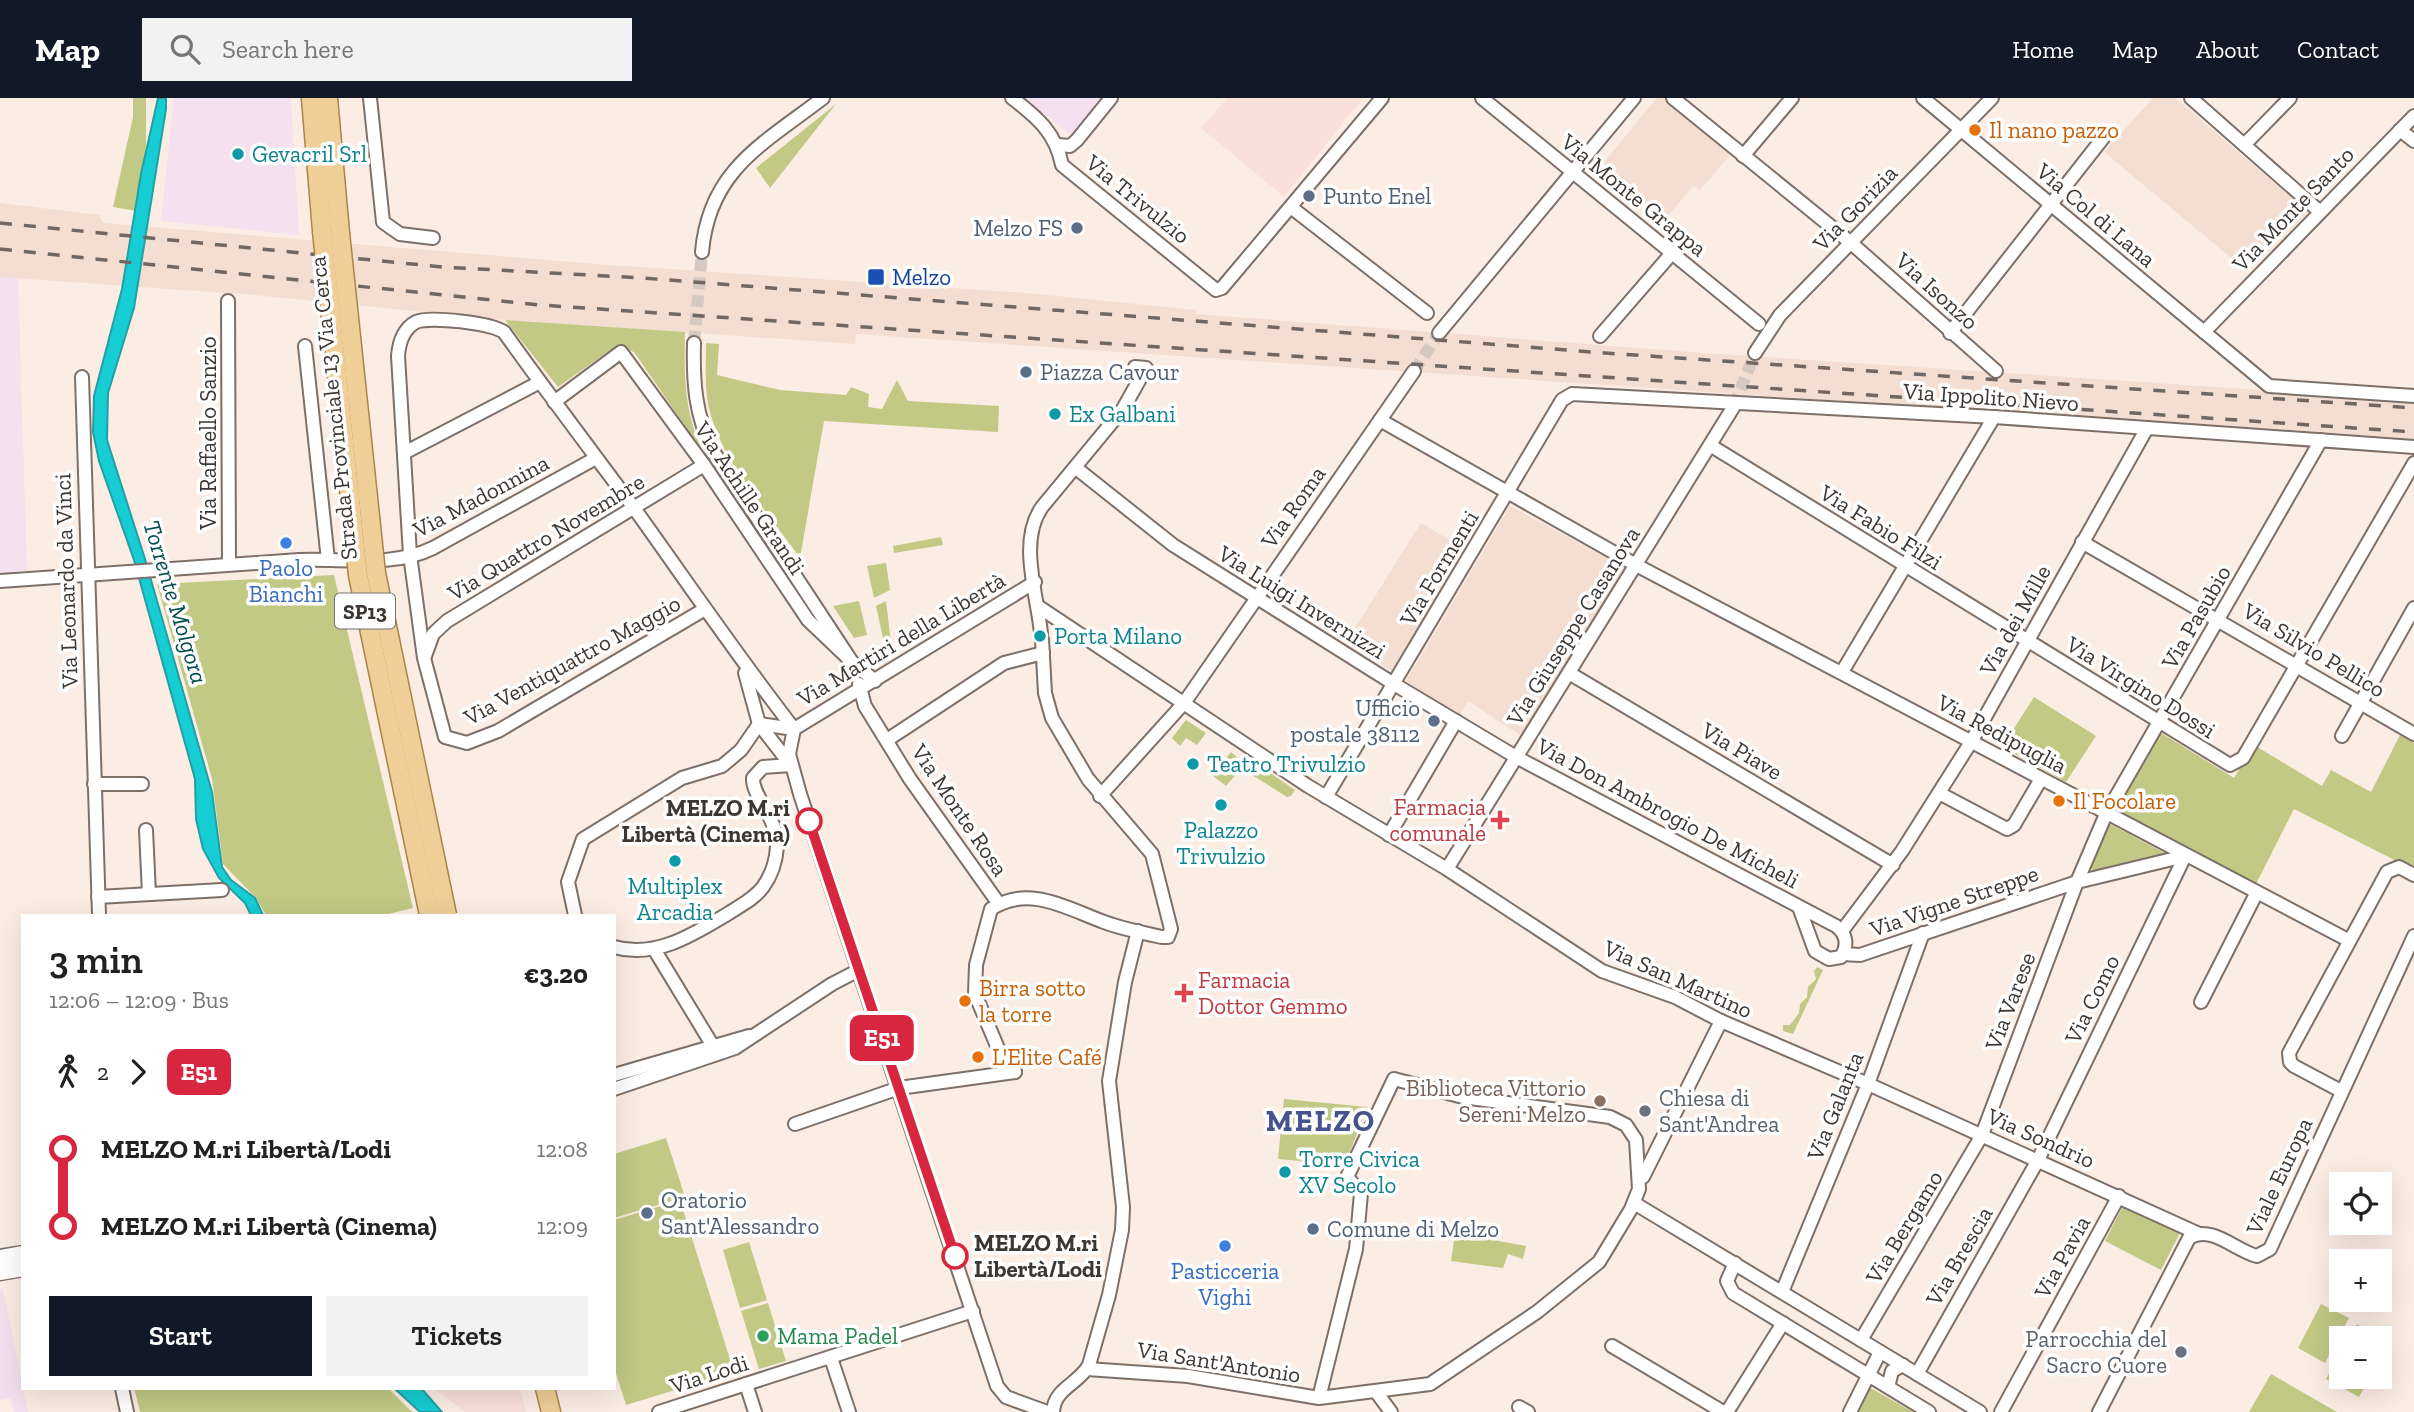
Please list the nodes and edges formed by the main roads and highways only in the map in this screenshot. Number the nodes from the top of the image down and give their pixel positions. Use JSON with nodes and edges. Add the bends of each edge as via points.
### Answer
{"nodes":[{"id":1,"x":311,"y":98,"type":"edge"},
{"id":2,"x":328,"y":98,"type":"edge"},
{"id":3,"x":429,"y":914,"type":"edge"},
{"id":4,"x":447,"y":914,"type":"edge"},
{"id":5,"x":546,"y":1390,"type":"edge"},
{"id":6,"x":556,"y":1390,"type":"edge"},
{"id":7,"x":551,"y":1412,"type":"edge"},
{"id":8,"x":561,"y":1412,"type":"edge"}],
"edges":[{"from":1,"to":3,"type":"main road","name":"Strada Provinciale 13 Via Cerca","number":"SP13","bridge":true,"via":[[358,575]]},
{"from":2,"to":4,"type":"main road","name":"Strada Provinciale 13 Via Cerca","number":"SP13","bridge":true,"via":[[376,573]]},
{"from":5,"to":7,"type":"main road"},
{"from":6,"to":8,"type":"main road"}]}
